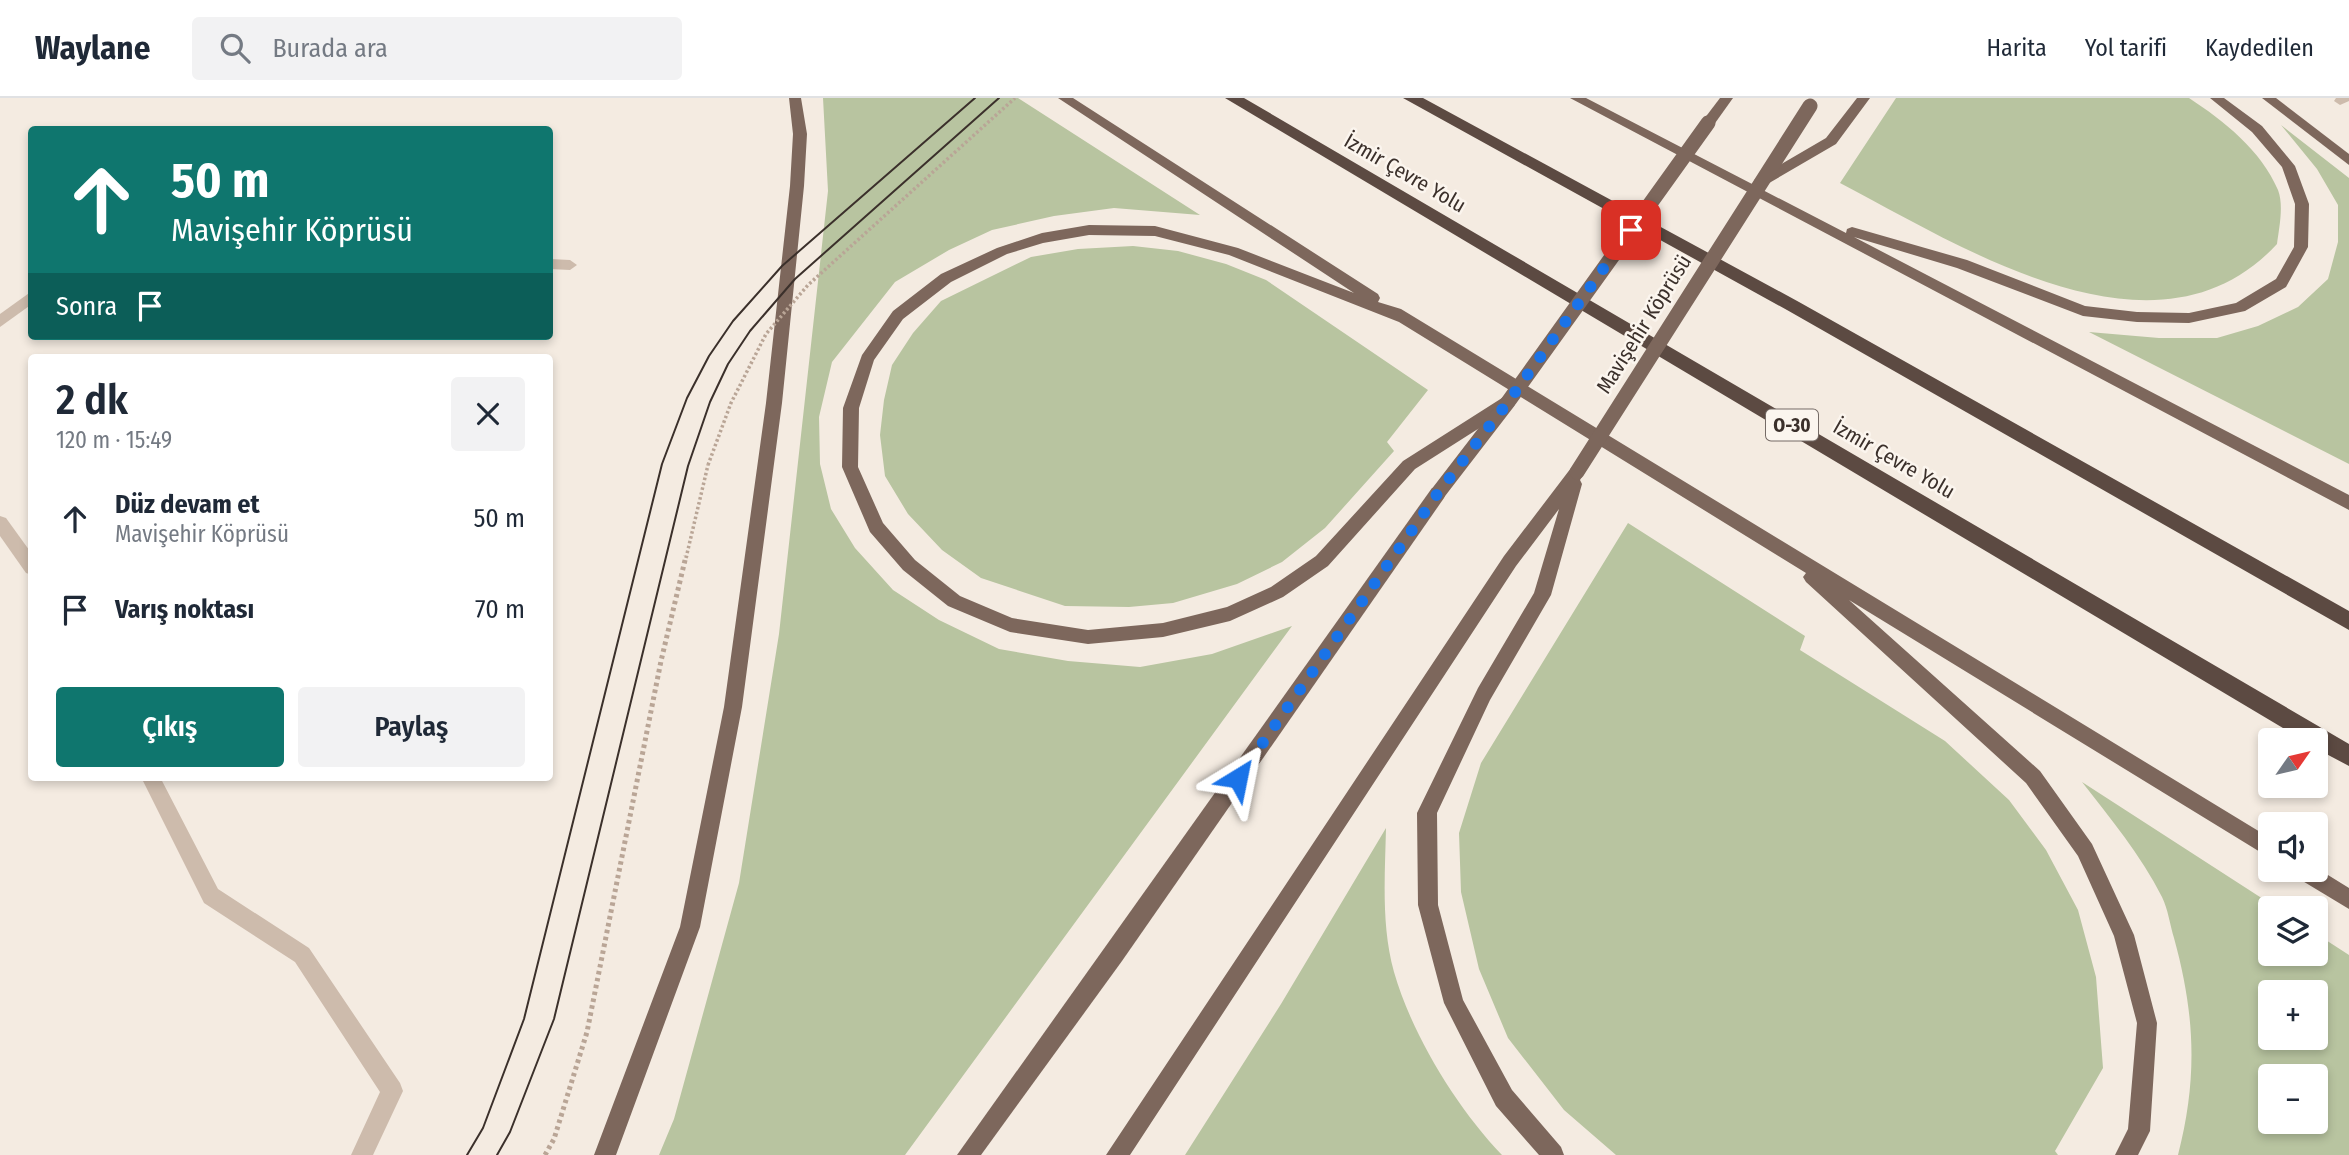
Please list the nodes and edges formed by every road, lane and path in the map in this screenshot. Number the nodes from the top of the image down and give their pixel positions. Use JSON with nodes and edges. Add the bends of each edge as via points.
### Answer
{"nodes":[{"id":1,"x":795,"y":98,"type":"edge"},
{"id":2,"x":1015,"y":98,"type":"edge"},
{"id":3,"x":1064,"y":98,"type":"edge"},
{"id":4,"x":1233,"y":98,"type":"edge"},
{"id":5,"x":1411,"y":98,"type":"edge"},
{"id":6,"x":1576,"y":98,"type":"edge"},
{"id":7,"x":1711,"y":98,"type":"edge"},
{"id":8,"x":1727,"y":98,"type":"edge"},
{"id":9,"x":1864,"y":98,"type":"edge"},
{"id":10,"x":2216,"y":98,"type":"edge"},
{"id":11,"x":2268,"y":98,"type":"edge"},
{"id":12,"x":1813,"y":102,"type":"edge"},
{"id":13,"x":1708,"y":123,"type":"junction"},
{"id":14,"x":2349,"y":161,"type":"edge"},
{"id":15,"x":1759,"y":183,"type":"junction"},
{"id":16,"x":1816,"y":222,"type":"junction"},
{"id":17,"x":553,"y":264,"type":"edge"},
{"id":18,"x":570,"y":265,"type":"dead end"},
{"id":19,"x":28,"y":299,"type":"edge"},
{"id":20,"x":1404,"y":318,"type":"junction"},
{"id":21,"x":0,"y":322,"type":"edge"},
{"id":22,"x":1508,"y":402,"type":"junction"},
{"id":23,"x":1577,"y":472,"type":"junction"},
{"id":24,"x":2349,"y":503,"type":"edge"},
{"id":25,"x":0,"y":523,"type":"edge"},
{"id":26,"x":1778,"y":547,"type":"junction"},
{"id":27,"x":28,"y":562,"type":"edge"},
{"id":28,"x":2349,"y":621,"type":"edge"},
{"id":29,"x":2349,"y":756,"type":"edge"},
{"id":30,"x":152,"y":781,"type":"edge"},
{"id":31,"x":2258,"y":842,"type":"edge"},
{"id":32,"x":2322,"y":882,"type":"edge"},
{"id":33,"x":2349,"y":899,"type":"edge"},
{"id":34,"x":362,"y":1155,"type":"edge"},
{"id":35,"x":545,"y":1155,"type":"edge"},
{"id":36,"x":606,"y":1155,"type":"edge"},
{"id":37,"x":968,"y":1155,"type":"edge"},
{"id":38,"x":1117,"y":1155,"type":"edge"},
{"id":39,"x":1553,"y":1155,"type":"edge"},
{"id":40,"x":2126,"y":1155,"type":"edge"}],
"edges":[{"from":1,"to":36,"type":"main road","via":[[800,134],[780,349],[733,707],[690,927]]},
{"from":2,"to":35,"type":"path","bridge":true,"via":[[808,285],[766,334],[730,404],[708,465],[661,661],[587,1032]]},
{"from":3,"to":20,"type":"main road"},
{"from":4,"to":29,"type":"highway","name":"İzmir Çevre Yolu","number":"O-30"},
{"from":5,"to":28,"type":"highway","via":[[1793,306]]},
{"from":6,"to":16,"type":"main road"},
{"from":7,"to":13,"type":"main road"},
{"from":8,"to":13,"type":"main road"},
{"from":9,"to":15,"type":"main road","via":[[1831,141]]},
{"from":10,"to":16,"type":"main road","via":[[2258,129],[2288,166],[2302,204],[2301,247],[2281,283],[2240,307],[2189,318],[2083,311],[1962,264]]},
{"from":11,"to":14,"type":"main road"},
{"from":12,"to":15,"type":"main road","name":"Mavişehir Köprüsü","bridge":true},
{"from":13,"to":22,"type":"main road","bridge":true},
{"from":15,"to":23,"type":"main road","name":"Mavişehir Köprüsü","bridge":true},
{"from":16,"to":24,"type":"main road"},
{"from":17,"to":18,"type":"lane"},
{"from":19,"to":21,"type":"lane"},
{"from":20,"to":22,"type":"main road","via":[[1233,251],[1155,232],[1089,230],[1042,238],[946,278],[898,315],[867,359],[851,408],[850,467],[876,527],[909,565],[954,601],[1010,625],[1088,637],[1163,630],[1230,614],[1277,592],[1322,561],[1409,465]]},
{"from":20,"to":26,"type":"main road"},
{"from":22,"to":37,"type":"main road","bridge":true,"via":[[1438,493],[1115,954]]},
{"from":23,"to":38,"type":"main road","name":"Mavişehir Köprüsü","via":[[1510,561]]},
{"from":23,"to":39,"type":"main road","via":[[1542,595],[1484,694],[1427,813],[1428,905],[1454,1003],[1504,1098]]},
{"from":25,"to":27,"type":"lane"},
{"from":26,"to":31,"type":"main road"},
{"from":26,"to":40,"type":"main road","via":[[2033,777],[2085,850],[2124,935],[2147,1023],[2140,1131]]},
{"from":30,"to":34,"type":"lane","via":[[211,896],[302,954],[392,1091]]},
{"from":32,"to":33,"type":"main road"}]}
